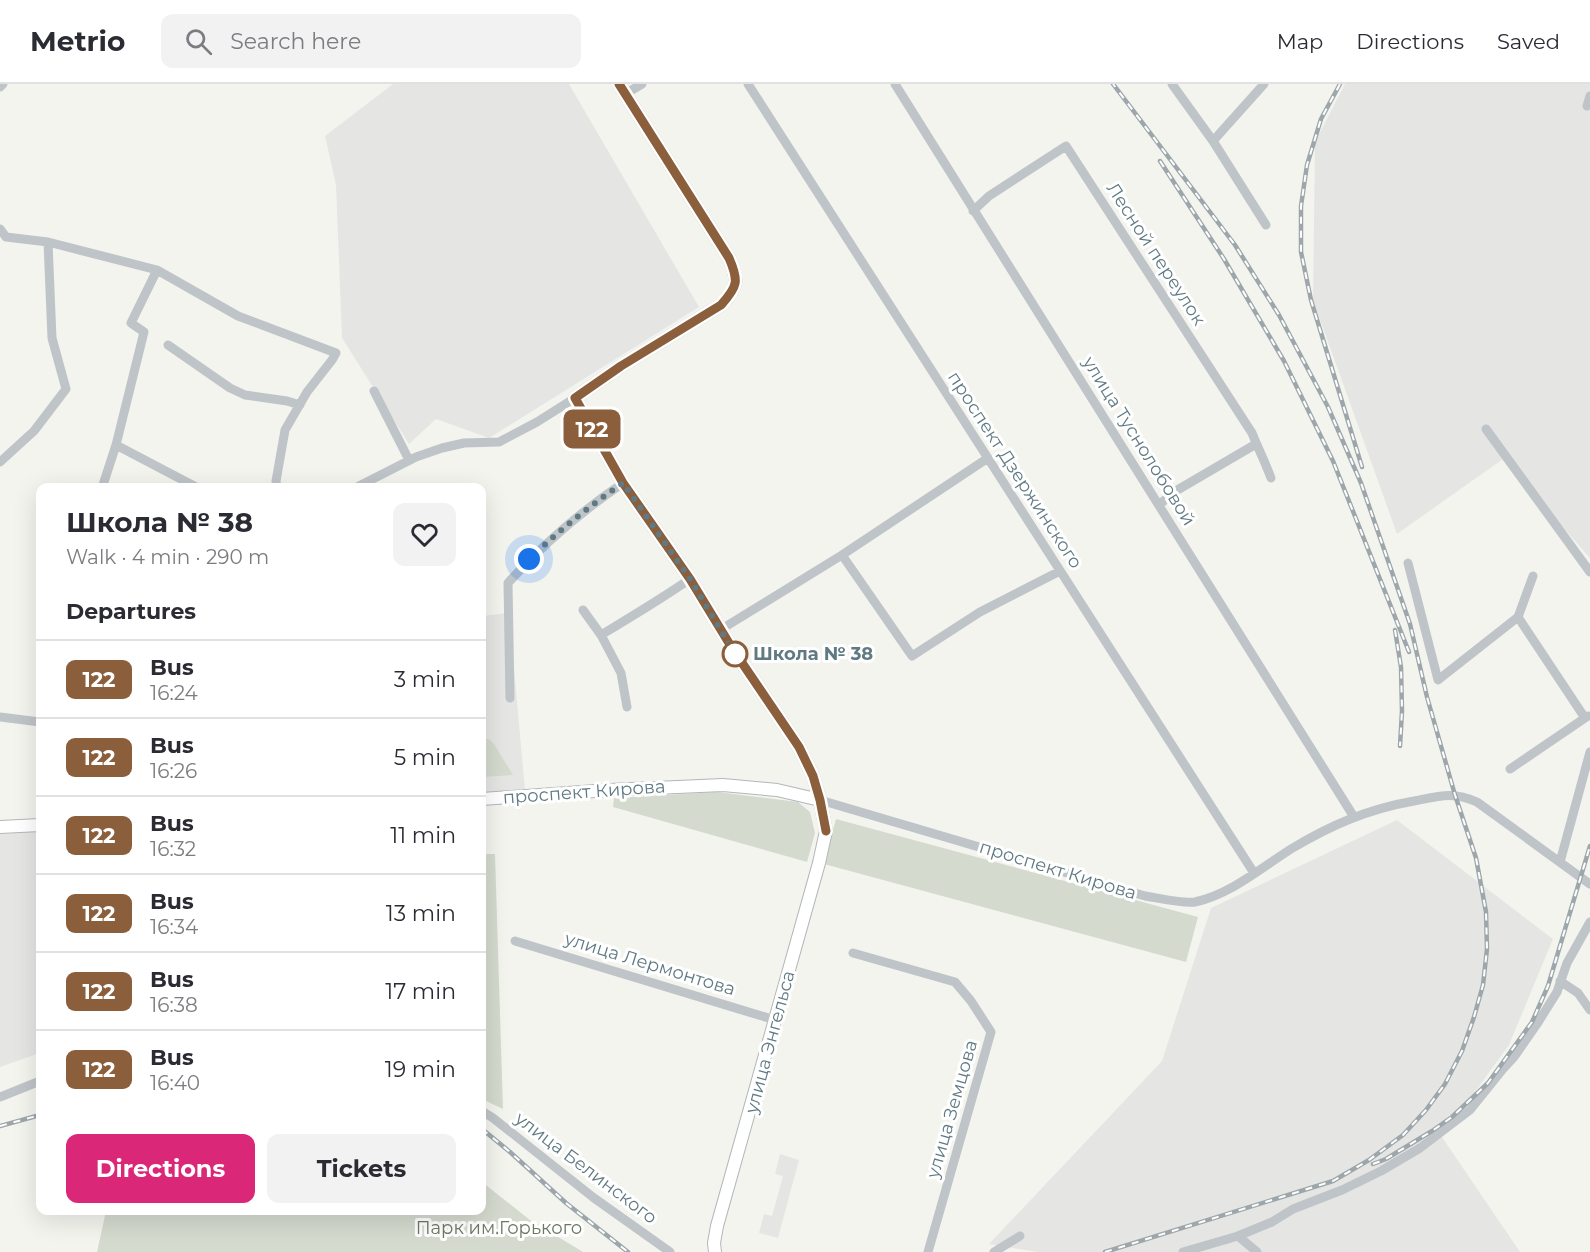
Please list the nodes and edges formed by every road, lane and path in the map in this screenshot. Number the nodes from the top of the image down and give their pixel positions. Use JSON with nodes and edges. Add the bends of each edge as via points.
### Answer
{"nodes":[{"id":1,"x":642,"y":84,"type":"edge"},
{"id":2,"x":748,"y":84,"type":"edge"},
{"id":3,"x":895,"y":84,"type":"edge"},
{"id":4,"x":1172,"y":84,"type":"edge"},
{"id":5,"x":1264,"y":84,"type":"edge"},
{"id":6,"x":622,"y":89,"type":"edge"},
{"id":7,"x":1590,"y":96,"type":"edge"},
{"id":8,"x":1587,"y":106,"type":"dead end"},
{"id":9,"x":1213,"y":141,"type":"junction"},
{"id":10,"x":973,"y":211,"type":"junction"},
{"id":11,"x":1266,"y":225,"type":"dead end"},
{"id":12,"x":0,"y":230,"type":"edge"},
{"id":13,"x":48,"y":242,"type":"junction"},
{"id":14,"x":157,"y":270,"type":"junction"},
{"id":15,"x":168,"y":345,"type":"dead end"},
{"id":16,"x":374,"y":391,"type":"dead end"},
{"id":17,"x":575,"y":398,"type":"junction"},
{"id":18,"x":300,"y":405,"type":"junction"},
{"id":19,"x":1486,"y":429,"type":"dead end"},
{"id":20,"x":1256,"y":444,"type":"junction"},
{"id":21,"x":116,"y":445,"type":"junction"},
{"id":22,"x":988,"y":458,"type":"junction"},
{"id":23,"x":409,"y":460,"type":"junction"},
{"id":24,"x":0,"y":462,"type":"edge"},
{"id":25,"x":1270,"y":478,"type":"dead end"},
{"id":26,"x":104,"y":483,"type":"edge"},
{"id":27,"x":188,"y":483,"type":"edge"},
{"id":28,"x":276,"y":483,"type":"edge"},
{"id":29,"x":365,"y":483,"type":"edge"},
{"id":30,"x":623,"y":483,"type":"junction"},
{"id":31,"x":1160,"y":505,"type":"junction"},
{"id":32,"x":842,"y":555,"type":"junction"},
{"id":33,"x":1408,"y":563,"type":"dead end"},
{"id":34,"x":1060,"y":571,"type":"junction"},
{"id":35,"x":1590,"y":572,"type":"edge"},
{"id":36,"x":1533,"y":576,"type":"dead end"},
{"id":37,"x":690,"y":579,"type":"junction"},
{"id":38,"x":583,"y":609,"type":"dead end"},
{"id":39,"x":1518,"y":617,"type":"junction"},
{"id":40,"x":720,"y":630,"type":"junction"},
{"id":41,"x":601,"y":635,"type":"junction"},
{"id":42,"x":510,"y":698,"type":"dead end"},
{"id":43,"x":627,"y":707,"type":"dead end"},
{"id":44,"x":0,"y":717,"type":"edge"},
{"id":45,"x":1588,"y":717,"type":"edge"},
{"id":46,"x":36,"y":722,"type":"edge"},
{"id":47,"x":1590,"y":752,"type":"edge"},
{"id":48,"x":1510,"y":769,"type":"dead end"},
{"id":49,"x":486,"y":799,"type":"edge"},
{"id":50,"x":820,"y":800,"type":"junction"},
{"id":51,"x":1354,"y":817,"type":"junction"},
{"id":52,"x":36,"y":825,"type":"edge"},
{"id":53,"x":0,"y":827,"type":"edge"},
{"id":54,"x":1560,"y":862,"type":"junction"},
{"id":55,"x":1254,"y":873,"type":"junction"},
{"id":56,"x":1590,"y":885,"type":"edge"},
{"id":57,"x":1590,"y":922,"type":"edge"},
{"id":58,"x":515,"y":940,"type":"dead end"},
{"id":59,"x":853,"y":953,"type":"dead end"},
{"id":60,"x":1560,"y":981,"type":"junction"},
{"id":61,"x":1590,"y":1010,"type":"edge"},
{"id":62,"x":775,"y":1020,"type":"junction"},
{"id":63,"x":36,"y":1083,"type":"edge"},
{"id":64,"x":0,"y":1097,"type":"edge"},
{"id":65,"x":486,"y":1114,"type":"edge"},
{"id":66,"x":1020,"y":1236,"type":"dead end"},
{"id":67,"x":1238,"y":1236,"type":"junction"},
{"id":68,"x":670,"y":1252,"type":"edge"},
{"id":69,"x":715,"y":1252,"type":"edge"},
{"id":70,"x":928,"y":1252,"type":"edge"},
{"id":71,"x":994,"y":1252,"type":"edge"},
{"id":72,"x":1183,"y":1252,"type":"edge"},
{"id":73,"x":1257,"y":1252,"type":"edge"}],
"edges":[{"from":1,"to":6,"type":"street"},
{"from":2,"to":22,"type":"street","name":"проспект Дзержинского"},
{"from":3,"to":10,"type":"street","name":"улица Туснолобовой"},
{"from":4,"to":9,"type":"street"},
{"from":5,"to":9,"type":"street"},
{"from":6,"to":17,"type":"main road","via":[[729,258],[735,274],[734,291],[721,305]]},
{"from":7,"to":8,"type":"street"},
{"from":9,"to":11,"type":"street"},
{"from":10,"to":20,"type":"street","name":"Лесной переулок","via":[[989,196],[1066,146]]},
{"from":10,"to":31,"type":"street","name":"улица Туснолобовой"},
{"from":12,"to":13,"type":"street","via":[[6,237]]},
{"from":13,"to":14,"type":"street"},
{"from":13,"to":24,"type":"street","via":[[52,338],[66,389],[34,431]]},
{"from":14,"to":18,"type":"street","via":[[238,316],[336,353]]},
{"from":14,"to":21,"type":"street","via":[[131,323],[144,332]]},
{"from":15,"to":18,"type":"street","via":[[245,395]]},
{"from":16,"to":23,"type":"street"},
{"from":17,"to":23,"type":"street","via":[[499,442],[464,443]]},
{"from":17,"to":30,"type":"main road"},
{"from":18,"to":28,"type":"street","via":[[285,430]]},
{"from":19,"to":35,"type":"street"},
{"from":20,"to":25,"type":"street","name":"Лесной переулок"},
{"from":20,"to":31,"type":"street","via":[[1174,492]]},
{"from":21,"to":26,"type":"street"},
{"from":21,"to":27,"type":"street"},
{"from":22,"to":32,"type":"street"},
{"from":22,"to":34,"type":"street","name":"проспект Дзержинского"},
{"from":23,"to":29,"type":"street"},
{"from":30,"to":37,"type":"main road"},
{"from":30,"to":42,"type":"street","via":[[556,533],[508,583]]},
{"from":31,"to":51,"type":"street","name":"улица Туснолобовой"},
{"from":32,"to":34,"type":"street","via":[[912,656],[980,612]]},
{"from":32,"to":40,"type":"street"},
{"from":33,"to":39,"type":"street","via":[[1438,680]]},
{"from":34,"to":55,"type":"street","name":"проспект Дзержинского"},
{"from":36,"to":39,"type":"street"},
{"from":37,"to":40,"type":"main road"},
{"from":37,"to":41,"type":"street"},
{"from":38,"to":41,"type":"street"},
{"from":39,"to":45,"type":"street"},
{"from":40,"to":50,"type":"main road","via":[[799,747]]},
{"from":41,"to":43,"type":"street","via":[[621,673]]},
{"from":44,"to":46,"type":"street"},
{"from":45,"to":48,"type":"street"},
{"from":47,"to":54,"type":"street"},
{"from":49,"to":50,"type":"main road","name":"проспект Кирова","via":[[723,784]]},
{"from":50,"to":55,"type":"street","name":"проспект Кирова","via":[[1145,896],[1193,902],[1221,894]]},
{"from":50,"to":62,"type":"main road","name":"улица Энгельса","via":[[826,831]]},
{"from":51,"to":54,"type":"street","name":"проспект Кирова","via":[[1384,806],[1443,795],[1465,796]]},
{"from":51,"to":55,"type":"street","name":"проспект Кирова"},
{"from":52,"to":53,"type":"main road"},
{"from":54,"to":56,"type":"street","name":"проспект Кирова"},
{"from":57,"to":60,"type":"street"},
{"from":58,"to":62,"type":"street","name":"улица Лермонтова"},
{"from":59,"to":70,"type":"street","name":"улица Земцова","via":[[955,982],[991,1032]]},
{"from":60,"to":61,"type":"street","via":[[1578,993]]},
{"from":60,"to":67,"type":"street","via":[[1557,992],[1514,1057],[1470,1110],[1420,1148],[1381,1171]]},
{"from":62,"to":69,"type":"main road","name":"улица Энгельса","via":[[717,1226]]},
{"from":63,"to":64,"type":"street"},
{"from":65,"to":68,"type":"street","name":"улица Белинского"},
{"from":66,"to":71,"type":"street"},
{"from":67,"to":72,"type":"street"},
{"from":67,"to":73,"type":"street"}]}
